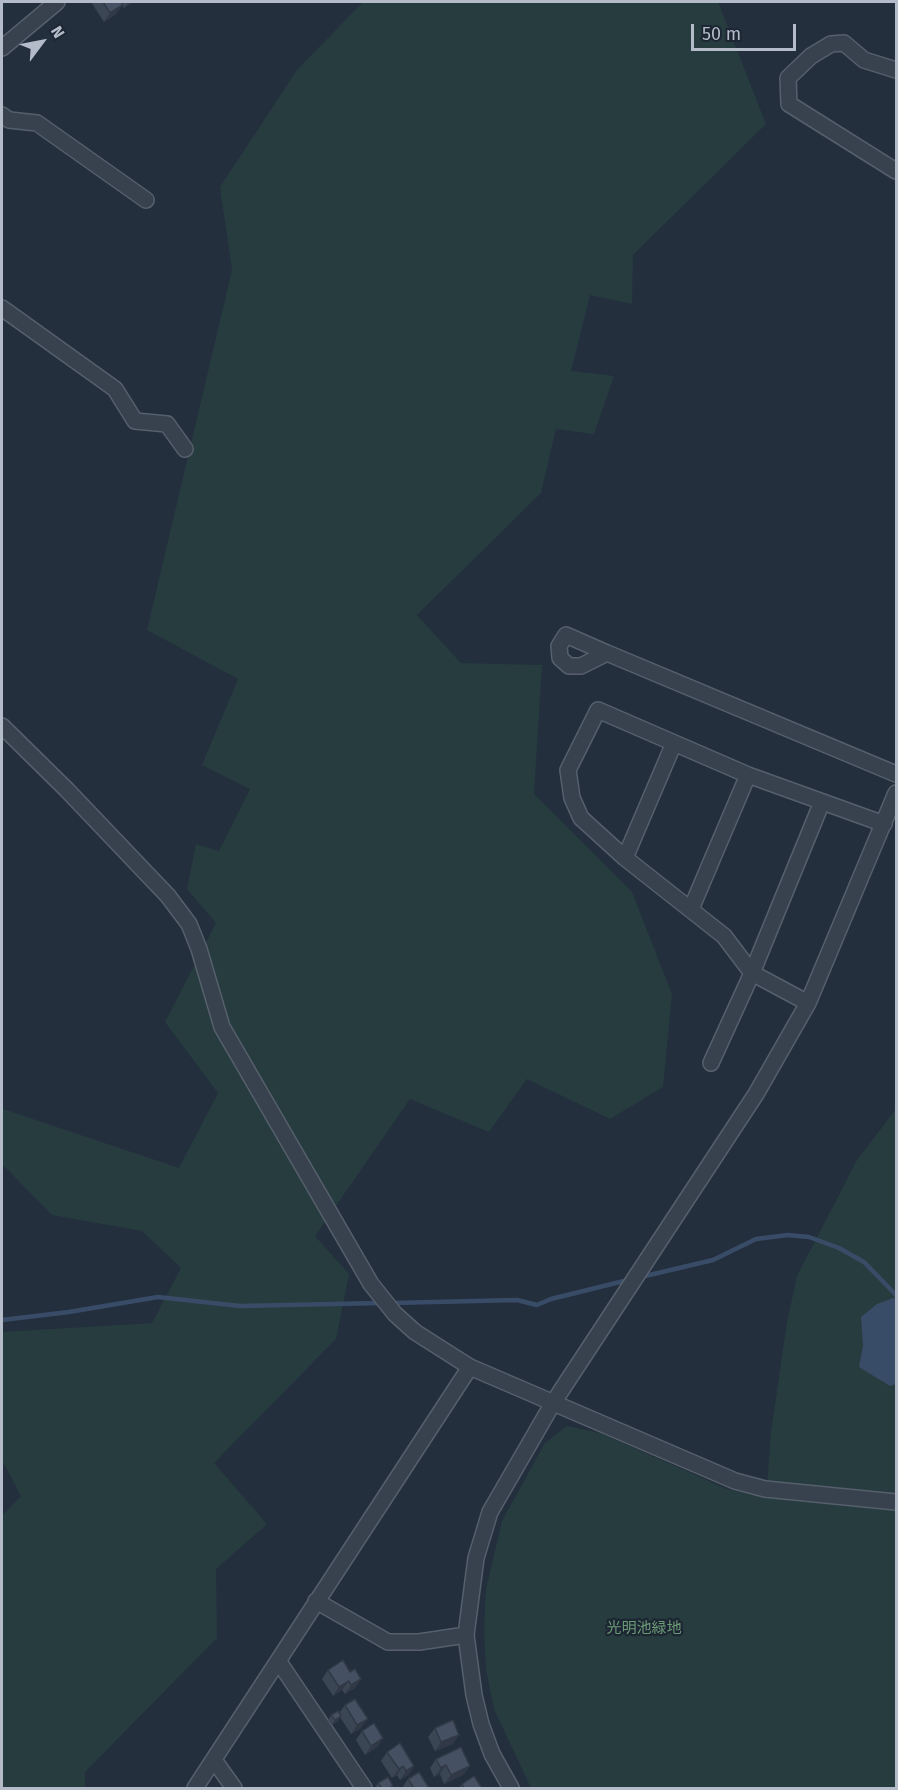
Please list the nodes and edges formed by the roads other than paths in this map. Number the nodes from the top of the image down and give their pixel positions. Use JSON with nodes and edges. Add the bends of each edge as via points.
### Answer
{"nodes":[{"id":1,"x":57,"y":2,"type":"edge"},
{"id":2,"x":2,"y":48,"type":"edge"},
{"id":3,"x":897,"y":70,"type":"edge"},
{"id":4,"x":2,"y":115,"type":"edge"},
{"id":5,"x":897,"y":171,"type":"edge"},
{"id":6,"x":146,"y":200,"type":"dead end"},
{"id":7,"x":2,"y":308,"type":"edge"},
{"id":8,"x":185,"y":449,"type":"dead end"},
{"id":9,"x":607,"y":653,"type":"dead end"},
{"id":10,"x":2,"y":726,"type":"edge"},
{"id":11,"x":674,"y":743,"type":"junction"},
{"id":12,"x":897,"y":774,"type":"edge"},
{"id":13,"x":748,"y":775,"type":"junction"},
{"id":14,"x":897,"y":793,"type":"edge"},
{"id":15,"x":822,"y":802,"type":"junction"},
{"id":16,"x":884,"y":824,"type":"junction"},
{"id":17,"x":625,"y":858,"type":"junction"},
{"id":18,"x":691,"y":909,"type":"junction"},
{"id":19,"x":752,"y":973,"type":"junction"},
{"id":20,"x":808,"y":1003,"type":"junction"},
{"id":21,"x":711,"y":1063,"type":"dead end"},
{"id":22,"x":470,"y":1367,"type":"junction"},
{"id":23,"x":553,"y":1403,"type":"junction"},
{"id":24,"x":897,"y":1502,"type":"edge"},
{"id":25,"x":316,"y":1601,"type":"junction"},
{"id":26,"x":466,"y":1635,"type":"junction"},
{"id":27,"x":279,"y":1662,"type":"junction"},
{"id":28,"x":214,"y":1760,"type":"junction"},
{"id":29,"x":195,"y":1788,"type":"edge"},
{"id":30,"x":234,"y":1788,"type":"edge"},
{"id":31,"x":364,"y":1788,"type":"edge"},
{"id":32,"x":511,"y":1788,"type":"edge"}],
"edges":[{"from":1,"to":2,"type":"street"},
{"from":3,"to":5,"type":"street","via":[[864,60],[844,43],[831,44],[811,56],[788,78],[789,104]]},
{"from":4,"to":6,"type":"street","via":[[9,120],[37,123]]},
{"from":7,"to":8,"type":"street","via":[[115,389],[135,421],[167,424]]},
{"from":9,"to":12,"type":"street"},
{"from":10,"to":22,"type":"street","via":[[68,790],[168,896],[189,924],[222,1027],[371,1284],[394,1314],[415,1332]]},
{"from":11,"to":13,"type":"street"},
{"from":11,"to":17,"type":"street"},
{"from":11,"to":17,"type":"street","via":[[598,710],[567,770],[572,798],[582,818]]},
{"from":13,"to":15,"type":"street"},
{"from":13,"to":18,"type":"street"},
{"from":14,"to":16,"type":"street"},
{"from":15,"to":16,"type":"street"},
{"from":15,"to":19,"type":"street"},
{"from":16,"to":20,"type":"street"},
{"from":17,"to":18,"type":"street"},
{"from":18,"to":19,"type":"street","via":[[724,936]]},
{"from":19,"to":20,"type":"street"},
{"from":19,"to":21,"type":"street"},
{"from":20,"to":23,"type":"street","via":[[756,1094]]},
{"from":22,"to":23,"type":"street"},
{"from":22,"to":25,"type":"street"},
{"from":23,"to":24,"type":"street","via":[[735,1481],[765,1489]]},
{"from":23,"to":26,"type":"street","via":[[490,1512],[476,1557]]},
{"from":25,"to":26,"type":"street","via":[[388,1642]]},
{"from":25,"to":27,"type":"street"},
{"from":26,"to":32,"type":"street","via":[[481,1724]]},
{"from":27,"to":28,"type":"street"},
{"from":27,"to":31,"type":"street"},
{"from":28,"to":29,"type":"street"},
{"from":28,"to":30,"type":"street"}]}
